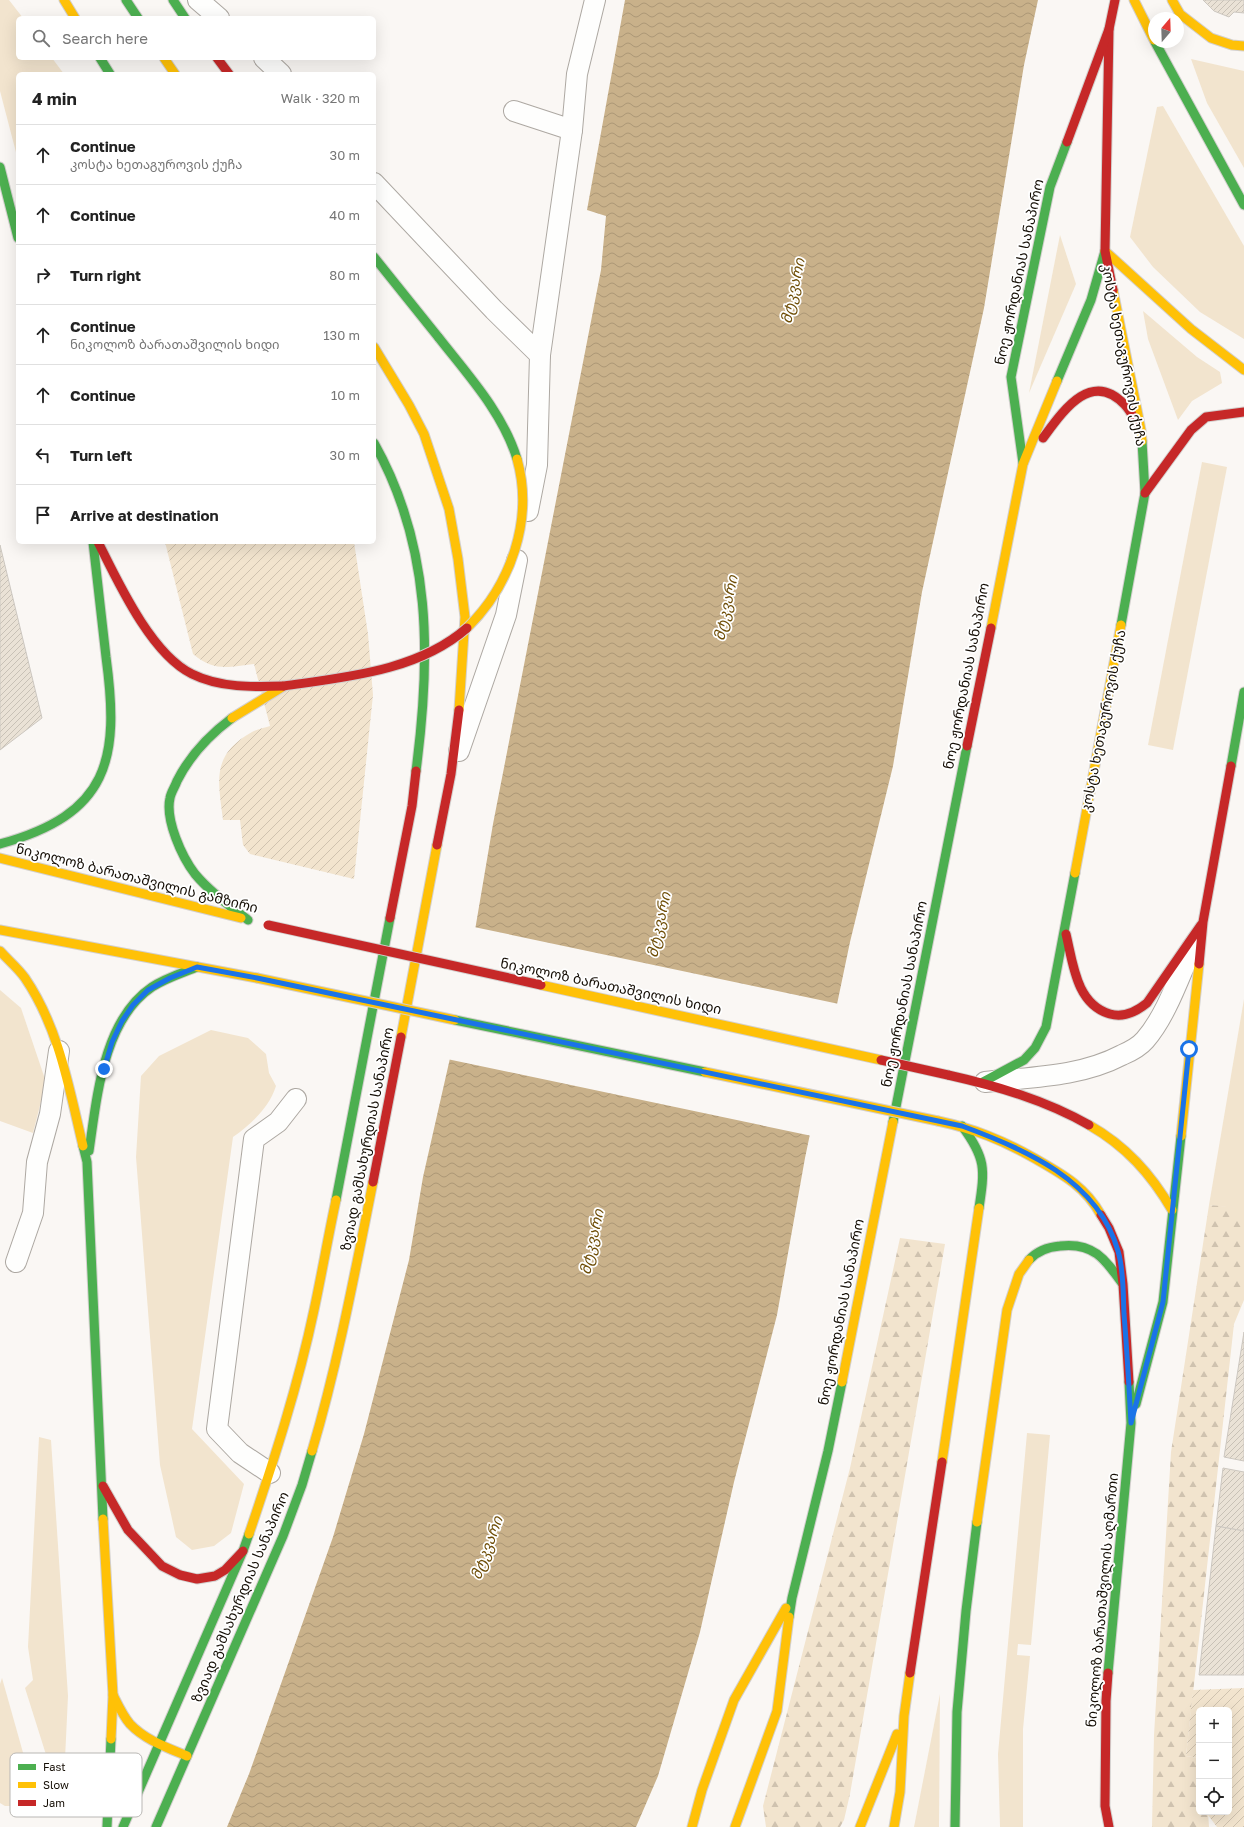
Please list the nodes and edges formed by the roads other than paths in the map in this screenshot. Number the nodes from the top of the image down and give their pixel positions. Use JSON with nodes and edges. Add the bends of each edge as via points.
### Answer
{"nodes":[{"id":1,"x":64,"y":0,"type":"edge"},
{"id":2,"x":126,"y":0,"type":"edge"},
{"id":3,"x":173,"y":0,"type":"edge"},
{"id":4,"x":198,"y":0,"type":"edge"},
{"id":5,"x":595,"y":0,"type":"edge"},
{"id":6,"x":1115,"y":0,"type":"edge"},
{"id":7,"x":1134,"y":0,"type":"edge"},
{"id":8,"x":1172,"y":0,"type":"edge"},
{"id":9,"x":74,"y":16,"type":"edge"},
{"id":10,"x":137,"y":16,"type":"edge"},
{"id":11,"x":184,"y":16,"type":"edge"},
{"id":12,"x":216,"y":16,"type":"edge"},
{"id":13,"x":1148,"y":27,"type":"edge"},
{"id":14,"x":1109,"y":29,"type":"junction"},
{"id":15,"x":1244,"y":46,"type":"edge"},
{"id":16,"x":1158,"y":48,"type":"edge"},
{"id":17,"x":101,"y":60,"type":"edge"},
{"id":18,"x":165,"y":60,"type":"edge"},
{"id":19,"x":218,"y":60,"type":"edge"},
{"id":20,"x":266,"y":60,"type":"edge"},
{"id":21,"x":109,"y":72,"type":"edge"},
{"id":22,"x":174,"y":72,"type":"edge"},
{"id":23,"x":227,"y":72,"type":"edge"},
{"id":24,"x":279,"y":72,"type":"edge"},
{"id":25,"x":514,"y":111,"type":"dead end"},
{"id":26,"x":572,"y":130,"type":"junction"},
{"id":27,"x":0,"y":167,"type":"edge"},
{"id":28,"x":376,"y":185,"type":"edge"},
{"id":29,"x":1244,"y":205,"type":"edge"},
{"id":30,"x":16,"y":230,"type":"edge"},
{"id":31,"x":1105,"y":250,"type":"junction"},
{"id":32,"x":376,"y":259,"type":"edge"},
{"id":33,"x":376,"y":350,"type":"edge"},
{"id":34,"x":540,"y":355,"type":"junction"},
{"id":35,"x":1244,"y":370,"type":"edge"},
{"id":36,"x":1244,"y":412,"type":"edge"},
{"id":37,"x":1227,"y":413,"type":"junction"},
{"id":38,"x":1244,"y":420,"type":"edge"},
{"id":39,"x":1141,"y":430,"type":"junction"},
{"id":40,"x":376,"y":447,"type":"edge"},
{"id":41,"x":1023,"y":464,"type":"junction"},
{"id":42,"x":1145,"y":493,"type":"junction"},
{"id":43,"x":93,"y":544,"type":"edge"},
{"id":44,"x":99,"y":544,"type":"edge"},
{"id":45,"x":284,"y":686,"type":"junction"},
{"id":46,"x":1244,"y":692,"type":"edge"},
{"id":47,"x":451,"y":774,"type":"junction"},
{"id":48,"x":0,"y":844,"type":"edge"},
{"id":49,"x":0,"y":858,"type":"edge"},
{"id":50,"x":258,"y":922,"type":"junction"},
{"id":51,"x":1203,"y":922,"type":"junction"},
{"id":52,"x":1064,"y":925,"type":"junction"},
{"id":53,"x":0,"y":930,"type":"edge"},
{"id":54,"x":0,"y":951,"type":"edge"},
{"id":55,"x":197,"y":967,"type":"junction"},
{"id":56,"x":60,"y":1049,"type":"junction"},
{"id":57,"x":983,"y":1082,"type":"junction"},
{"id":58,"x":296,"y":1099,"type":"dead end"},
{"id":59,"x":962,"y":1126,"type":"junction"},
{"id":60,"x":87,"y":1162,"type":"junction"},
{"id":61,"x":1172,"y":1210,"type":"junction"},
{"id":62,"x":16,"y":1262,"type":"dead end"},
{"id":63,"x":1123,"y":1284,"type":"junction"},
{"id":64,"x":1131,"y":1423,"type":"junction"},
{"id":65,"x":270,"y":1473,"type":"junction"},
{"id":66,"x":101,"y":1482,"type":"junction"},
{"id":67,"x":243,"y":1552,"type":"junction"},
{"id":68,"x":792,"y":1598,"type":"junction"},
{"id":69,"x":113,"y":1694,"type":"junction"},
{"id":70,"x":904,"y":1716,"type":"junction"},
{"id":71,"x":159,"y":1744,"type":"junction"},
{"id":72,"x":110,"y":1753,"type":"edge"},
{"id":73,"x":187,"y":1756,"type":"junction"},
{"id":74,"x":142,"y":1783,"type":"edge"},
{"id":75,"x":107,"y":1817,"type":"edge"},
{"id":76,"x":127,"y":1817,"type":"edge"},
{"id":77,"x":107,"y":1827,"type":"edge"},
{"id":78,"x":123,"y":1827,"type":"edge"},
{"id":79,"x":156,"y":1827,"type":"edge"},
{"id":80,"x":692,"y":1827,"type":"edge"},
{"id":81,"x":735,"y":1827,"type":"edge"},
{"id":82,"x":860,"y":1827,"type":"edge"},
{"id":83,"x":894,"y":1827,"type":"edge"},
{"id":84,"x":955,"y":1827,"type":"edge"},
{"id":85,"x":1109,"y":1827,"type":"edge"}],
"edges":[{"from":1,"to":9,"type":"main road"},
{"from":2,"to":10,"type":"main road"},
{"from":3,"to":11,"type":"main road"},
{"from":4,"to":12,"type":"lane"},
{"from":5,"to":26,"type":"lane","via":[[577,74]]},
{"from":6,"to":14,"type":"main road","name":"ნოე ჟორდანიას სანაპირო"},
{"from":7,"to":13,"type":"main road"},
{"from":8,"to":15,"type":"main road","via":[[1180,14],[1211,38]]},
{"from":14,"to":31,"type":"main road","name":"კოსტა ხეთაგუროვის ქუჩა"},
{"from":14,"to":41,"type":"main road","name":"ნოე ჟორდანიას სანაპირო","via":[[1050,187],[1011,377]]},
{"from":16,"to":29,"type":"main road"},
{"from":17,"to":21,"type":"main road"},
{"from":18,"to":22,"type":"main road"},
{"from":19,"to":23,"type":"main road"},
{"from":20,"to":24,"type":"lane"},
{"from":25,"to":26,"type":"lane"},
{"from":26,"to":34,"type":"lane"},
{"from":27,"to":30,"type":"main road"},
{"from":28,"to":34,"type":"lane"},
{"from":31,"to":35,"type":"main road","via":[[1190,329]]},
{"from":31,"to":39,"type":"main road","name":"კოსტა ხეთაგუროვის ქუჩა"},
{"from":31,"to":41,"type":"main road","name":"ნოე ჟორდანიას სანაპირო","via":[[1091,300]]},
{"from":32,"to":45,"type":"main road","bridge":true,"via":[[486,397],[502,423],[522,475],[524,509],[516,552],[501,584],[480,616],[458,636],[434,651],[391,667]]},
{"from":33,"to":47,"type":"main road","name":"ზვიად გამსახურდიას სანაპირო","via":[[424,434],[449,509],[457,552],[465,617],[461,689]]},
{"from":34,"to":47,"type":"lane","via":[[537,465],[508,607]]},
{"from":36,"to":37,"type":"main road"},
{"from":37,"to":38,"type":"main road"},
{"from":37,"to":42,"type":"main road","via":[[1206,417],[1191,430]]},
{"from":39,"to":41,"type":"main road","via":[[1124,403],[1110,392],[1092,390],[1080,394],[1061,414]]},
{"from":39,"to":42,"type":"main road","name":"კოსტა ხეთაგუროვის ქუჩა"},
{"from":40,"to":65,"type":"main road","name":"ზვიად გამსახურდიას სანაპირო","via":[[399,494],[416,557],[424,600],[427,664],[421,734],[412,806],[314,1311]]},
{"from":41,"to":68,"type":"main road","name":"ნოე ჟორდანიას სანაპირო","via":[[830,1443]]},
{"from":42,"to":52,"type":"main road","name":"კოსტა ხეთაგუროვის ქუჩა"},
{"from":43,"to":48,"type":"main road","via":[[112,721],[105,763],[89,796],[73,812],[19,840]]},
{"from":44,"to":45,"type":"main road","via":[[123,593],[147,629],[179,667],[202,678],[229,685]]},
{"from":45,"to":50,"type":"main road","via":[[221,726],[202,744],[188,759],[170,798],[170,816],[178,843],[189,866],[205,886]]},
{"from":46,"to":51,"type":"main road"},
{"from":47,"to":73,"type":"main road","name":"ზვიად გამსახურდიას სანაპირო","via":[[358,1264],[323,1414],[302,1486],[283,1536]]},
{"from":49,"to":50,"type":"main road","name":"ნიკოლოზ ბარათაშვილის გამზირი"},
{"from":50,"to":57,"type":"main road","name":"ნიკოლოზ ბარათაშვილის ხიდი","bridge":true},
{"from":51,"to":52,"type":"main road","via":[[1147,1003],[1122,1016],[1106,1014],[1093,1007],[1086,997],[1076,974]]},
{"from":51,"to":57,"type":"lane","via":[[1166,1008],[1144,1040],[1130,1051],[1109,1062],[1072,1074]]},
{"from":51,"to":61,"type":"main road"},
{"from":52,"to":57,"type":"main road","name":"კოსტა ხეთაგუროვის ქუჩა","via":[[1046,1027],[1035,1048],[1024,1060]]},
{"from":53,"to":55,"type":"main road"},
{"from":54,"to":56,"type":"main road","via":[[36,996]]},
{"from":55,"to":59,"type":"main road","name":"ნიკოლოზ ბარათაშვილის აღმართი","bridge":true},
{"from":55,"to":60,"type":"main road","via":[[148,990],[122,1021],[104,1069]]},
{"from":56,"to":60,"type":"main road"},
{"from":56,"to":62,"type":"lane","via":[[50,1114],[37,1162],[33,1213]]},
{"from":57,"to":61,"type":"main road","via":[[1059,1110],[1116,1141],[1154,1180]]},
{"from":58,"to":65,"type":"lane","via":[[278,1122],[254,1139],[217,1428],[240,1453]]},
{"from":59,"to":63,"type":"main road","name":"ნიკოლოზ ბარათაშვილის აღმართი","via":[[1001,1140],[1068,1177],[1087,1196],[1110,1228],[1119,1252]]},
{"from":59,"to":70,"type":"main road","via":[[974,1141],[984,1161],[984,1176]]},
{"from":60,"to":66,"type":"main road"},
{"from":61,"to":64,"type":"main road","name":"ნიკოლოზ ბარათაშვილის აღმართი","via":[[1163,1302]]},
{"from":63,"to":64,"type":"main road","name":"ნიკოლოზ ბარათაშვილის აღმართი"},
{"from":63,"to":84,"type":"main road","via":[[1096,1252],[1082,1245],[1069,1245],[1048,1247],[1036,1253],[1023,1267],[1013,1285],[1007,1310],[978,1510],[964,1626],[957,1713]]},
{"from":64,"to":85,"type":"main road","name":"ნიკოლოზ ბარათაშვილის აღმართი","via":[[1106,1702],[1105,1806]]},
{"from":65,"to":67,"type":"main road","name":"ზვიად გამსახურდიას სანაპირო"},
{"from":66,"to":67,"type":"main road","via":[[128,1530],[162,1566],[180,1575],[197,1579],[215,1576]]},
{"from":66,"to":69,"type":"main road"},
{"from":67,"to":71,"type":"main road","name":"ზვიად გამსახურდიას სანაპირო"},
{"from":68,"to":80,"type":"main road","name":"ნოე ჟორდანიას სანაპირო","via":[[734,1700],[702,1790]]},
{"from":68,"to":81,"type":"main road","name":"ნოე ჟორდანიას სანაპირო","via":[[777,1711]]},
{"from":69,"to":71,"type":"main road","via":[[124,1716],[134,1728]]},
{"from":69,"to":72,"type":"main road"},
{"from":70,"to":82,"type":"main road"},
{"from":70,"to":83,"type":"main road","via":[[900,1792]]},
{"from":71,"to":73,"type":"main road"},
{"from":71,"to":74,"type":"main road","name":"ზვიად გამსახურდიას სანაპირო"},
{"from":73,"to":79,"type":"main road","name":"ზვიად გამსახურდიას სანაპირო"},
{"from":75,"to":77,"type":"main road"},
{"from":76,"to":78,"type":"main road","name":"ზვიად გამსახურდიას სანაპირო"}]}
